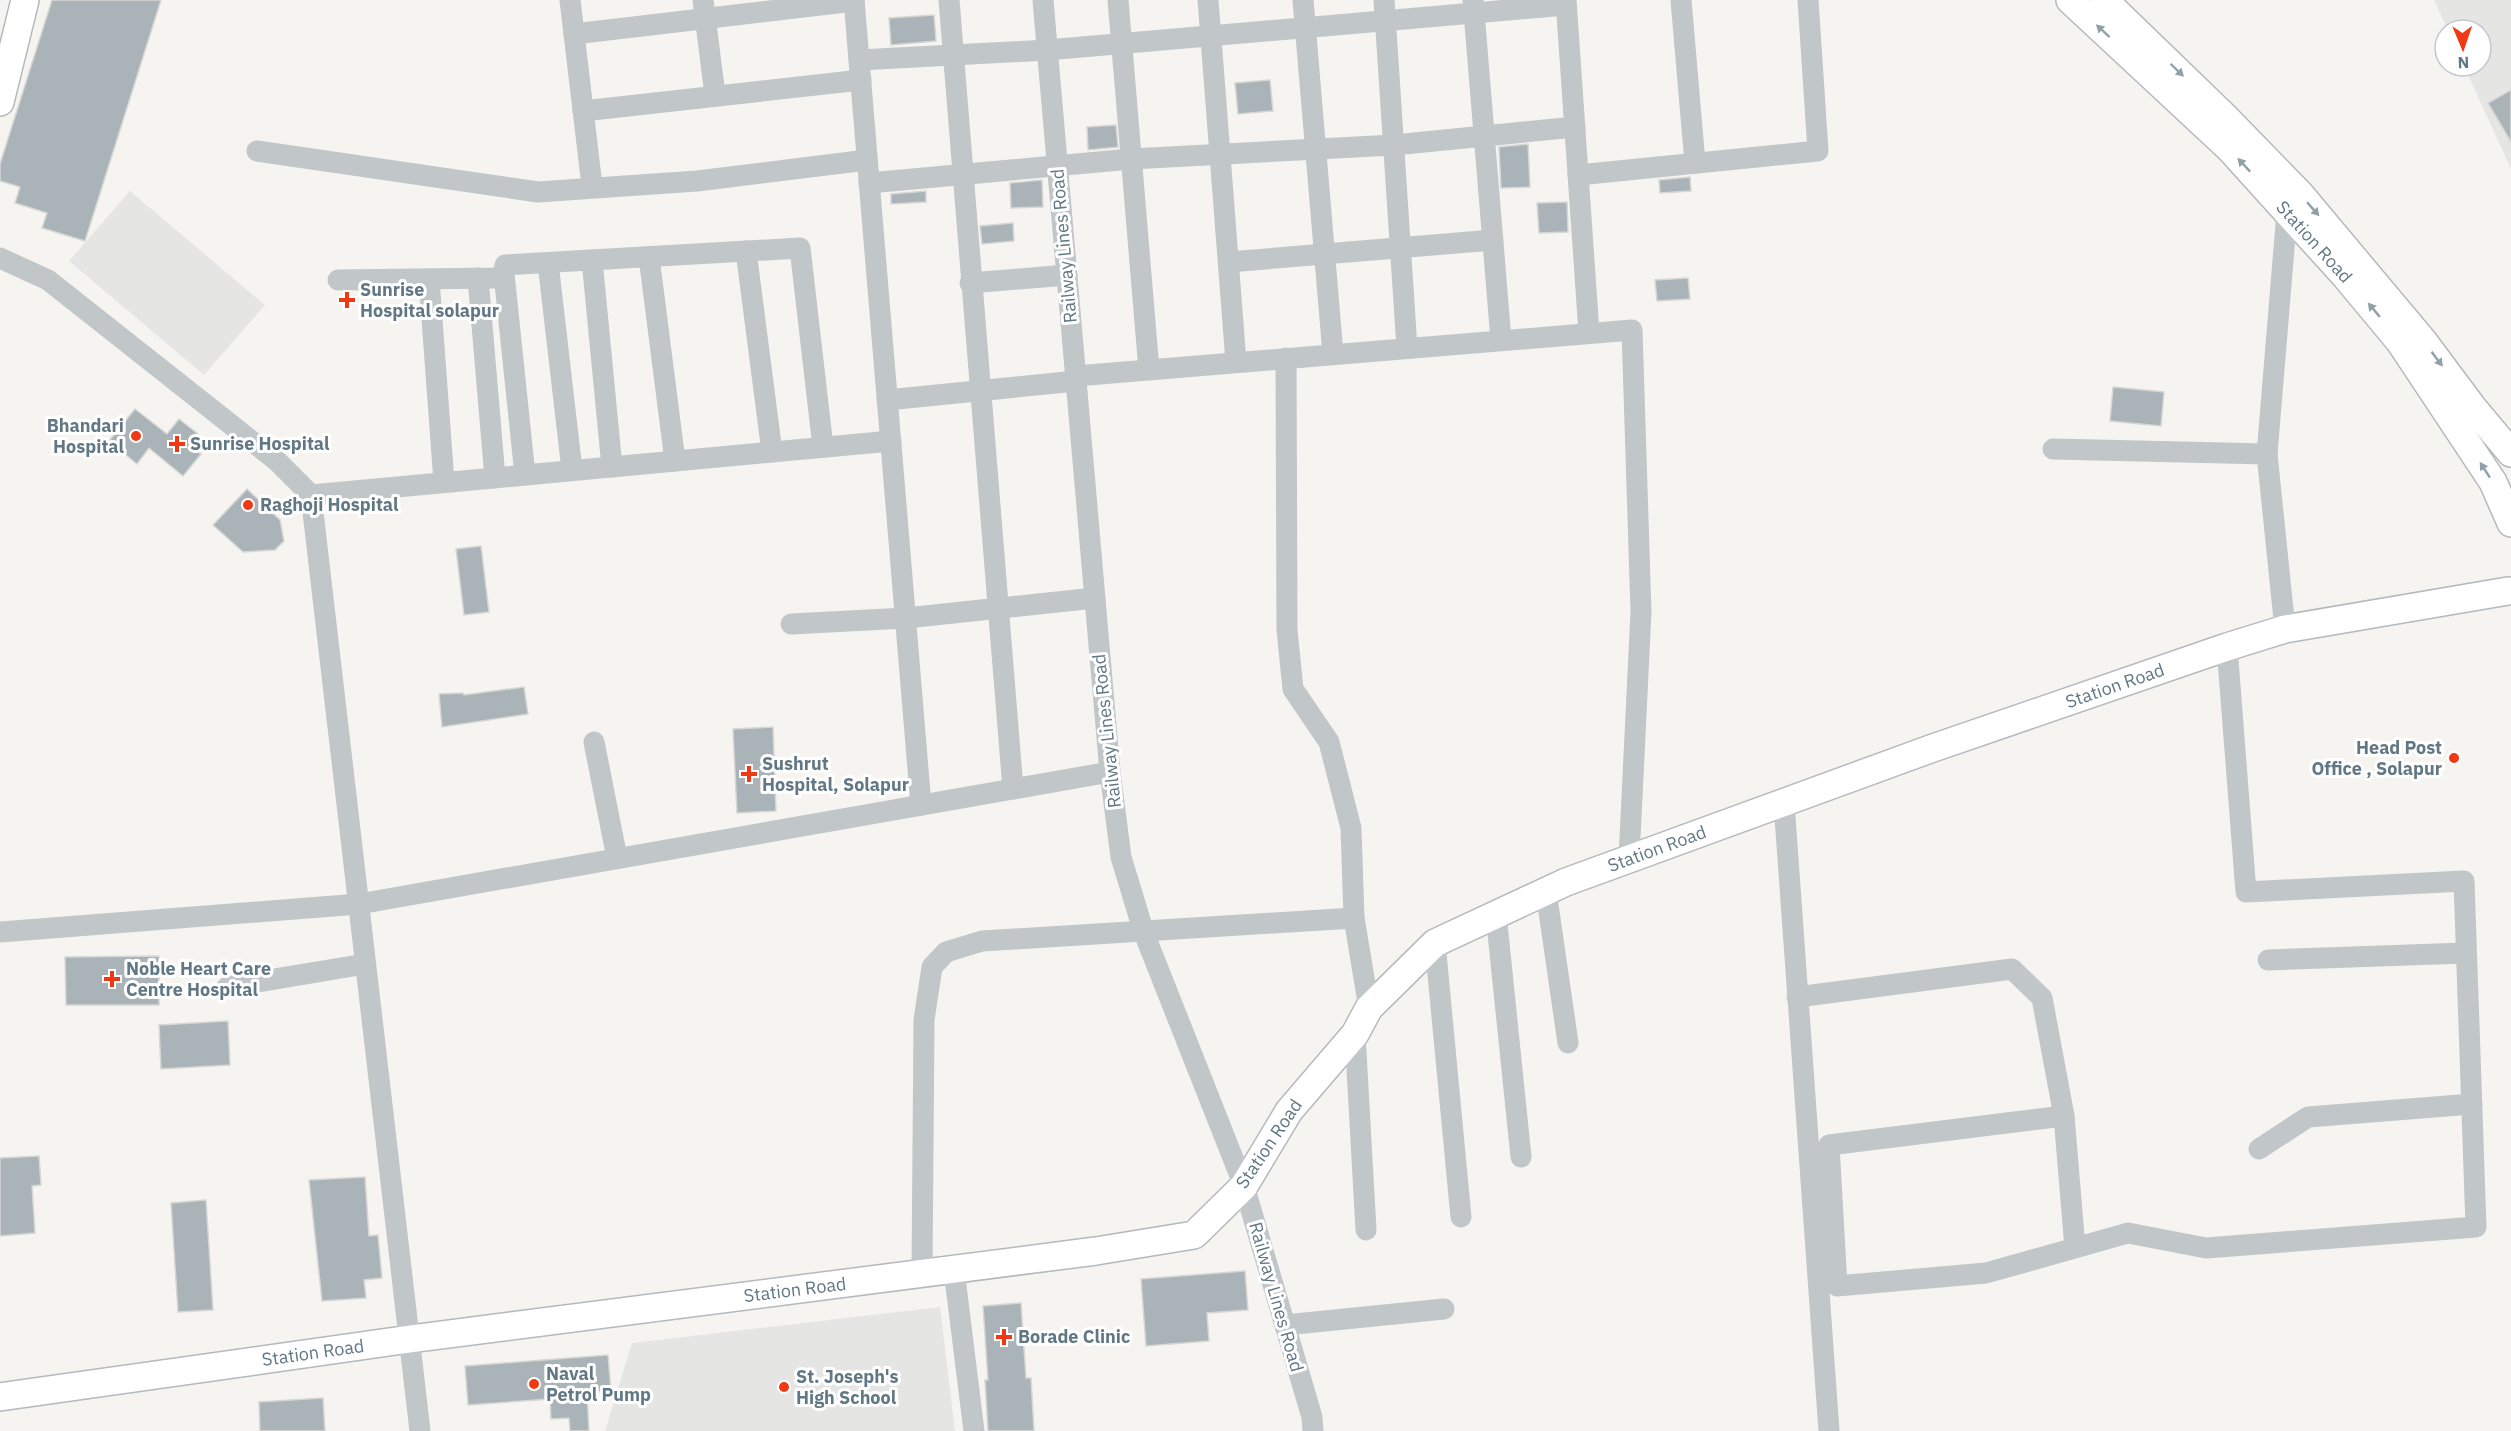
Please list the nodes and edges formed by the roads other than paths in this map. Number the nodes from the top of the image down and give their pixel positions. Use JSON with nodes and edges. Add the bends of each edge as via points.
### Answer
{"nodes":[{"id":1,"x":25,"y":0,"type":"edge"},
{"id":2,"x":570,"y":0,"type":"edge"},
{"id":3,"x":854,"y":0,"type":"edge"},
{"id":4,"x":949,"y":0,"type":"edge"},
{"id":5,"x":1043,"y":0,"type":"edge"},
{"id":6,"x":1118,"y":0,"type":"edge"},
{"id":7,"x":1208,"y":0,"type":"edge"},
{"id":8,"x":1303,"y":0,"type":"edge"},
{"id":9,"x":1682,"y":0,"type":"edge"},
{"id":10,"x":1808,"y":0,"type":"edge"},
{"id":11,"x":2070,"y":0,"type":"edge"},
{"id":12,"x":2104,"y":0,"type":"edge"},
{"id":13,"x":1566,"y":3,"type":"edge"},
{"id":14,"x":1474,"y":7,"type":"edge"},
{"id":15,"x":704,"y":9,"type":"edge"},
{"id":16,"x":1385,"y":10,"type":"edge"},
{"id":17,"x":1306,"y":28,"type":"junction"},
{"id":18,"x":574,"y":34,"type":"junction"},
{"id":19,"x":1211,"y":36,"type":"junction"},
{"id":20,"x":1121,"y":44,"type":"junction"},
{"id":21,"x":1047,"y":50,"type":"junction"},
{"id":22,"x":953,"y":55,"type":"junction"},
{"id":23,"x":860,"y":70,"type":"junction"},
{"id":24,"x":715,"y":95,"type":"junction"},
{"id":25,"x":0,"y":102,"type":"edge"},
{"id":26,"x":583,"y":111,"type":"junction"},
{"id":27,"x":1575,"y":127,"type":"junction"},
{"id":28,"x":1484,"y":136,"type":"junction"},
{"id":29,"x":1394,"y":145,"type":"junction"},
{"id":30,"x":1316,"y":149,"type":"junction"},
{"id":31,"x":257,"y":151,"type":"dead end"},
{"id":32,"x":1220,"y":156,"type":"junction"},
{"id":33,"x":1131,"y":159,"type":"junction"},
{"id":34,"x":867,"y":160,"type":"junction"},
{"id":35,"x":1695,"y":163,"type":"junction"},
{"id":36,"x":1057,"y":165,"type":"junction"},
{"id":37,"x":962,"y":174,"type":"junction"},
{"id":38,"x":1578,"y":175,"type":"junction"},
{"id":39,"x":869,"y":183,"type":"junction"},
{"id":40,"x":592,"y":186,"type":"junction"},
{"id":41,"x":2287,"y":212,"type":"junction"},
{"id":42,"x":1492,"y":240,"type":"junction"},
{"id":43,"x":1401,"y":248,"type":"junction"},
{"id":44,"x":746,"y":252,"type":"junction"},
{"id":45,"x":1325,"y":254,"type":"junction"},
{"id":46,"x":650,"y":257,"type":"junction"},
{"id":47,"x":0,"y":258,"type":"edge"},
{"id":48,"x":592,"y":260,"type":"junction"},
{"id":49,"x":1229,"y":262,"type":"junction"},
{"id":50,"x":549,"y":263,"type":"junction"},
{"id":51,"x":504,"y":274,"type":"junction"},
{"id":52,"x":1067,"y":275,"type":"junction"},
{"id":53,"x":478,"y":278,"type":"junction"},
{"id":54,"x":429,"y":279,"type":"junction"},
{"id":55,"x":338,"y":280,"type":"dead end"},
{"id":56,"x":970,"y":283,"type":"junction"},
{"id":57,"x":1589,"y":333,"type":"junction"},
{"id":58,"x":1501,"y":340,"type":"junction"},
{"id":59,"x":1407,"y":348,"type":"junction"},
{"id":60,"x":1333,"y":354,"type":"junction"},
{"id":61,"x":1286,"y":358,"type":"junction"},
{"id":62,"x":1236,"y":362,"type":"junction"},
{"id":63,"x":1149,"y":370,"type":"junction"},
{"id":64,"x":1076,"y":378,"type":"junction"},
{"id":65,"x":980,"y":390,"type":"junction"},
{"id":66,"x":887,"y":400,"type":"junction"},
{"id":67,"x":891,"y":441,"type":"junction"},
{"id":68,"x":823,"y":447,"type":"junction"},
{"id":69,"x":2053,"y":448,"type":"dead end"},
{"id":70,"x":772,"y":452,"type":"junction"},
{"id":71,"x":2511,"y":453,"type":"edge"},
{"id":72,"x":2267,"y":454,"type":"junction"},
{"id":73,"x":675,"y":461,"type":"junction"},
{"id":74,"x":612,"y":467,"type":"junction"},
{"id":75,"x":572,"y":470,"type":"junction"},
{"id":76,"x":525,"y":475,"type":"junction"},
{"id":77,"x":495,"y":478,"type":"junction"},
{"id":78,"x":444,"y":482,"type":"junction"},
{"id":79,"x":310,"y":495,"type":"junction"},
{"id":80,"x":2511,"y":522,"type":"edge"},
{"id":81,"x":2510,"y":593,"type":"edge"},
{"id":82,"x":1095,"y":598,"type":"junction"},
{"id":83,"x":998,"y":608,"type":"junction"},
{"id":84,"x":906,"y":618,"type":"junction"},
{"id":85,"x":791,"y":624,"type":"dead end"},
{"id":86,"x":2285,"y":629,"type":"junction"},
{"id":87,"x":2227,"y":647,"type":"junction"},
{"id":88,"x":594,"y":742,"type":"dead end"},
{"id":89,"x":1110,"y":772,"type":"junction"},
{"id":90,"x":1013,"y":789,"type":"junction"},
{"id":91,"x":1784,"y":803,"type":"junction"},
{"id":92,"x":921,"y":805,"type":"junction"},
{"id":93,"x":618,"y":858,"type":"junction"},
{"id":94,"x":1629,"y":859,"type":"junction"},
{"id":95,"x":1546,"y":891,"type":"junction"},
{"id":96,"x":358,"y":904,"type":"junction"},
{"id":97,"x":1496,"y":914,"type":"junction"},
{"id":98,"x":1354,"y":918,"type":"junction"},
{"id":99,"x":0,"y":932,"type":"edge"},
{"id":100,"x":1144,"y":933,"type":"junction"},
{"id":101,"x":1435,"y":943,"type":"junction"},
{"id":102,"x":2466,"y":953,"type":"junction"},
{"id":103,"x":2268,"y":960,"type":"dead end"},
{"id":104,"x":365,"y":964,"type":"junction"},
{"id":105,"x":227,"y":987,"type":"dead end"},
{"id":106,"x":1797,"y":997,"type":"junction"},
{"id":107,"x":1369,"y":1008,"type":"junction"},
{"id":108,"x":1355,"y":1034,"type":"junction"},
{"id":109,"x":1568,"y":1043,"type":"dead end"},
{"id":110,"x":2472,"y":1104,"type":"junction"},
{"id":111,"x":2064,"y":1116,"type":"junction"},
{"id":112,"x":2259,"y":1149,"type":"dead end"},
{"id":113,"x":1521,"y":1157,"type":"dead end"},
{"id":114,"x":1244,"y":1186,"type":"junction"},
{"id":115,"x":1461,"y":1217,"type":"dead end"},
{"id":116,"x":1366,"y":1230,"type":"dead end"},
{"id":117,"x":2075,"y":1248,"type":"junction"},
{"id":118,"x":954,"y":1270,"type":"junction"},
{"id":119,"x":922,"y":1274,"type":"junction"},
{"id":120,"x":1444,"y":1309,"type":"dead end"},
{"id":121,"x":1285,"y":1325,"type":"junction"},
{"id":122,"x":410,"y":1339,"type":"junction"},
{"id":123,"x":0,"y":1396,"type":"edge"},
{"id":124,"x":420,"y":1431,"type":"edge"},
{"id":125,"x":974,"y":1431,"type":"edge"},
{"id":126,"x":1313,"y":1431,"type":"edge"},
{"id":127,"x":1829,"y":1431,"type":"edge"}],
"edges":[{"from":1,"to":25,"type":"main road"},
{"from":2,"to":18,"type":"street"},
{"from":3,"to":15,"type":"street"},
{"from":3,"to":23,"type":"street"},
{"from":4,"to":22,"type":"street"},
{"from":5,"to":21,"type":"street","name":"Railway Lines Road"},
{"from":6,"to":20,"type":"street"},
{"from":7,"to":19,"type":"street"},
{"from":8,"to":17,"type":"street"},
{"from":9,"to":35,"type":"street"},
{"from":10,"to":35,"type":"street","via":[[1818,151]]},
{"from":41,"to":11,"type":"main road","name":"Station Road","one_way":true,"via":[[2229,148]]},
{"from":12,"to":71,"type":"main road","name":"Station Road","one_way":true,"via":[[2300,194]]},
{"from":13,"to":14,"type":"street"},
{"from":13,"to":27,"type":"street"},
{"from":14,"to":16,"type":"street"},
{"from":14,"to":28,"type":"street"},
{"from":15,"to":18,"type":"street"},
{"from":15,"to":24,"type":"street"},
{"from":16,"to":17,"type":"street"},
{"from":16,"to":29,"type":"street"},
{"from":17,"to":19,"type":"street"},
{"from":17,"to":30,"type":"street"},
{"from":18,"to":26,"type":"street"},
{"from":19,"to":20,"type":"street"},
{"from":19,"to":32,"type":"street"},
{"from":20,"to":21,"type":"street"},
{"from":20,"to":33,"type":"street"},
{"from":21,"to":22,"type":"street"},
{"from":21,"to":36,"type":"street","name":"Railway Lines Road"},
{"from":22,"to":23,"type":"street"},
{"from":22,"to":37,"type":"street"},
{"from":23,"to":24,"type":"street"},
{"from":23,"to":34,"type":"street"},
{"from":24,"to":26,"type":"street"},
{"from":26,"to":40,"type":"street"},
{"from":27,"to":28,"type":"street"},
{"from":27,"to":38,"type":"street"},
{"from":28,"to":29,"type":"street"},
{"from":28,"to":42,"type":"street"},
{"from":29,"to":30,"type":"street"},
{"from":29,"to":43,"type":"street"},
{"from":30,"to":32,"type":"street"},
{"from":30,"to":45,"type":"street"},
{"from":31,"to":40,"type":"street","via":[[538,192]]},
{"from":32,"to":33,"type":"street"},
{"from":32,"to":49,"type":"street"},
{"from":33,"to":36,"type":"street"},
{"from":33,"to":63,"type":"street"},
{"from":34,"to":39,"type":"street"},
{"from":34,"to":40,"type":"street","via":[[697,181]]},
{"from":35,"to":38,"type":"street"},
{"from":36,"to":37,"type":"street"},
{"from":36,"to":52,"type":"street","name":"Railway Lines Road"},
{"from":37,"to":39,"type":"street"},
{"from":37,"to":56,"type":"street"},
{"from":38,"to":57,"type":"street"},
{"from":39,"to":66,"type":"street"},
{"from":41,"to":72,"type":"street"},
{"from":80,"to":41,"type":"main road","name":"Station Road","one_way":true,"via":[[2493,482],[2400,342]]},
{"from":42,"to":43,"type":"street"},
{"from":42,"to":58,"type":"street"},
{"from":43,"to":45,"type":"street"},
{"from":43,"to":59,"type":"street"},
{"from":44,"to":46,"type":"street"},
{"from":44,"to":68,"type":"street","via":[[800,248]]},
{"from":44,"to":70,"type":"street"},
{"from":45,"to":49,"type":"street"},
{"from":45,"to":60,"type":"street"},
{"from":46,"to":48,"type":"street"},
{"from":46,"to":73,"type":"street"},
{"from":47,"to":79,"type":"street","via":[[48,280],[64,292],[277,461]]},
{"from":48,"to":50,"type":"street"},
{"from":48,"to":74,"type":"street"},
{"from":49,"to":62,"type":"street"},
{"from":50,"to":51,"type":"street","via":[[505,265]]},
{"from":50,"to":75,"type":"street"},
{"from":51,"to":53,"type":"street"},
{"from":51,"to":76,"type":"street"},
{"from":52,"to":56,"type":"street"},
{"from":52,"to":64,"type":"street","name":"Railway Lines Road"},
{"from":53,"to":54,"type":"street"},
{"from":53,"to":77,"type":"street"},
{"from":54,"to":55,"type":"street"},
{"from":54,"to":78,"type":"street"},
{"from":56,"to":65,"type":"street"},
{"from":57,"to":58,"type":"street"},
{"from":57,"to":94,"type":"street","via":[[1632,330],[1641,612]]},
{"from":58,"to":59,"type":"street"},
{"from":59,"to":60,"type":"street"},
{"from":60,"to":61,"type":"street"},
{"from":61,"to":62,"type":"street"},
{"from":61,"to":98,"type":"street","via":[[1287,630],[1293,689],[1329,742],[1351,828]]},
{"from":62,"to":63,"type":"street"},
{"from":63,"to":64,"type":"street"},
{"from":64,"to":65,"type":"street"},
{"from":64,"to":82,"type":"street","name":"Railway Lines Road"},
{"from":65,"to":66,"type":"street"},
{"from":65,"to":83,"type":"street"},
{"from":66,"to":67,"type":"street"},
{"from":67,"to":68,"type":"street"},
{"from":67,"to":84,"type":"street"},
{"from":68,"to":70,"type":"street"},
{"from":69,"to":72,"type":"street"},
{"from":70,"to":73,"type":"street"},
{"from":72,"to":86,"type":"street"},
{"from":73,"to":74,"type":"street"},
{"from":74,"to":75,"type":"street"},
{"from":75,"to":76,"type":"street"},
{"from":76,"to":77,"type":"street"},
{"from":77,"to":78,"type":"street"},
{"from":78,"to":79,"type":"street"},
{"from":79,"to":96,"type":"street"},
{"from":81,"to":86,"type":"main road","name":"Station Road"},
{"from":82,"to":83,"type":"street"},
{"from":82,"to":89,"type":"street","name":"Railway Lines Road"},
{"from":83,"to":84,"type":"street"},
{"from":83,"to":90,"type":"street"},
{"from":84,"to":85,"type":"street"},
{"from":84,"to":92,"type":"street"},
{"from":86,"to":87,"type":"main road","name":"Station Road"},
{"from":87,"to":91,"type":"main road","name":"Station Road"},
{"from":87,"to":102,"type":"street","via":[[2246,892],[2464,881]]},
{"from":88,"to":93,"type":"street"},
{"from":89,"to":90,"type":"street"},
{"from":89,"to":100,"type":"street","name":"Railway Lines Road","via":[[1121,857]]},
{"from":90,"to":92,"type":"street"},
{"from":91,"to":94,"type":"main road","name":"Station Road"},
{"from":91,"to":106,"type":"street"},
{"from":92,"to":93,"type":"street"},
{"from":93,"to":96,"type":"street"},
{"from":94,"to":95,"type":"main road","name":"Station Road"},
{"from":95,"to":97,"type":"main road","name":"Station Road"},
{"from":95,"to":109,"type":"street"},
{"from":96,"to":99,"type":"street"},
{"from":96,"to":104,"type":"street"},
{"from":97,"to":101,"type":"main road","name":"Station Road"},
{"from":97,"to":113,"type":"street"},
{"from":98,"to":100,"type":"street"},
{"from":98,"to":107,"type":"street"},
{"from":100,"to":114,"type":"street","name":"Railway Lines Road"},
{"from":100,"to":119,"type":"street","via":[[982,941],[946,952],[932,967],[924,1020]]},
{"from":101,"to":107,"type":"main road","name":"Station Road"},
{"from":101,"to":115,"type":"street"},
{"from":102,"to":103,"type":"street"},
{"from":102,"to":110,"type":"street"},
{"from":104,"to":105,"type":"street"},
{"from":104,"to":122,"type":"street"},
{"from":106,"to":111,"type":"street","via":[[2012,969],[2043,998]]},
{"from":106,"to":127,"type":"street"},
{"from":107,"to":108,"type":"main road","name":"Station Road"},
{"from":108,"to":114,"type":"main road","name":"Station Road","via":[[1289,1111]]},
{"from":108,"to":116,"type":"street"},
{"from":110,"to":112,"type":"street","via":[[2308,1117]]},
{"from":110,"to":117,"type":"street","via":[[2476,1227],[2206,1248],[2128,1233]]},
{"from":111,"to":117,"type":"street"},
{"from":111,"to":117,"type":"street","via":[[1829,1145],[1838,1287],[1986,1273]]},
{"from":114,"to":118,"type":"main road","name":"Station Road","via":[[1194,1235]]},
{"from":114,"to":121,"type":"street","name":"Railway Lines Road"},
{"from":118,"to":119,"type":"main road","name":"Station Road"},
{"from":118,"to":125,"type":"street"},
{"from":119,"to":122,"type":"main road","name":"Station Road"},
{"from":120,"to":121,"type":"street"},
{"from":121,"to":126,"type":"street","name":"Railway Lines Road"},
{"from":122,"to":123,"type":"main road","name":"Station Road"},
{"from":122,"to":124,"type":"street"}]}
